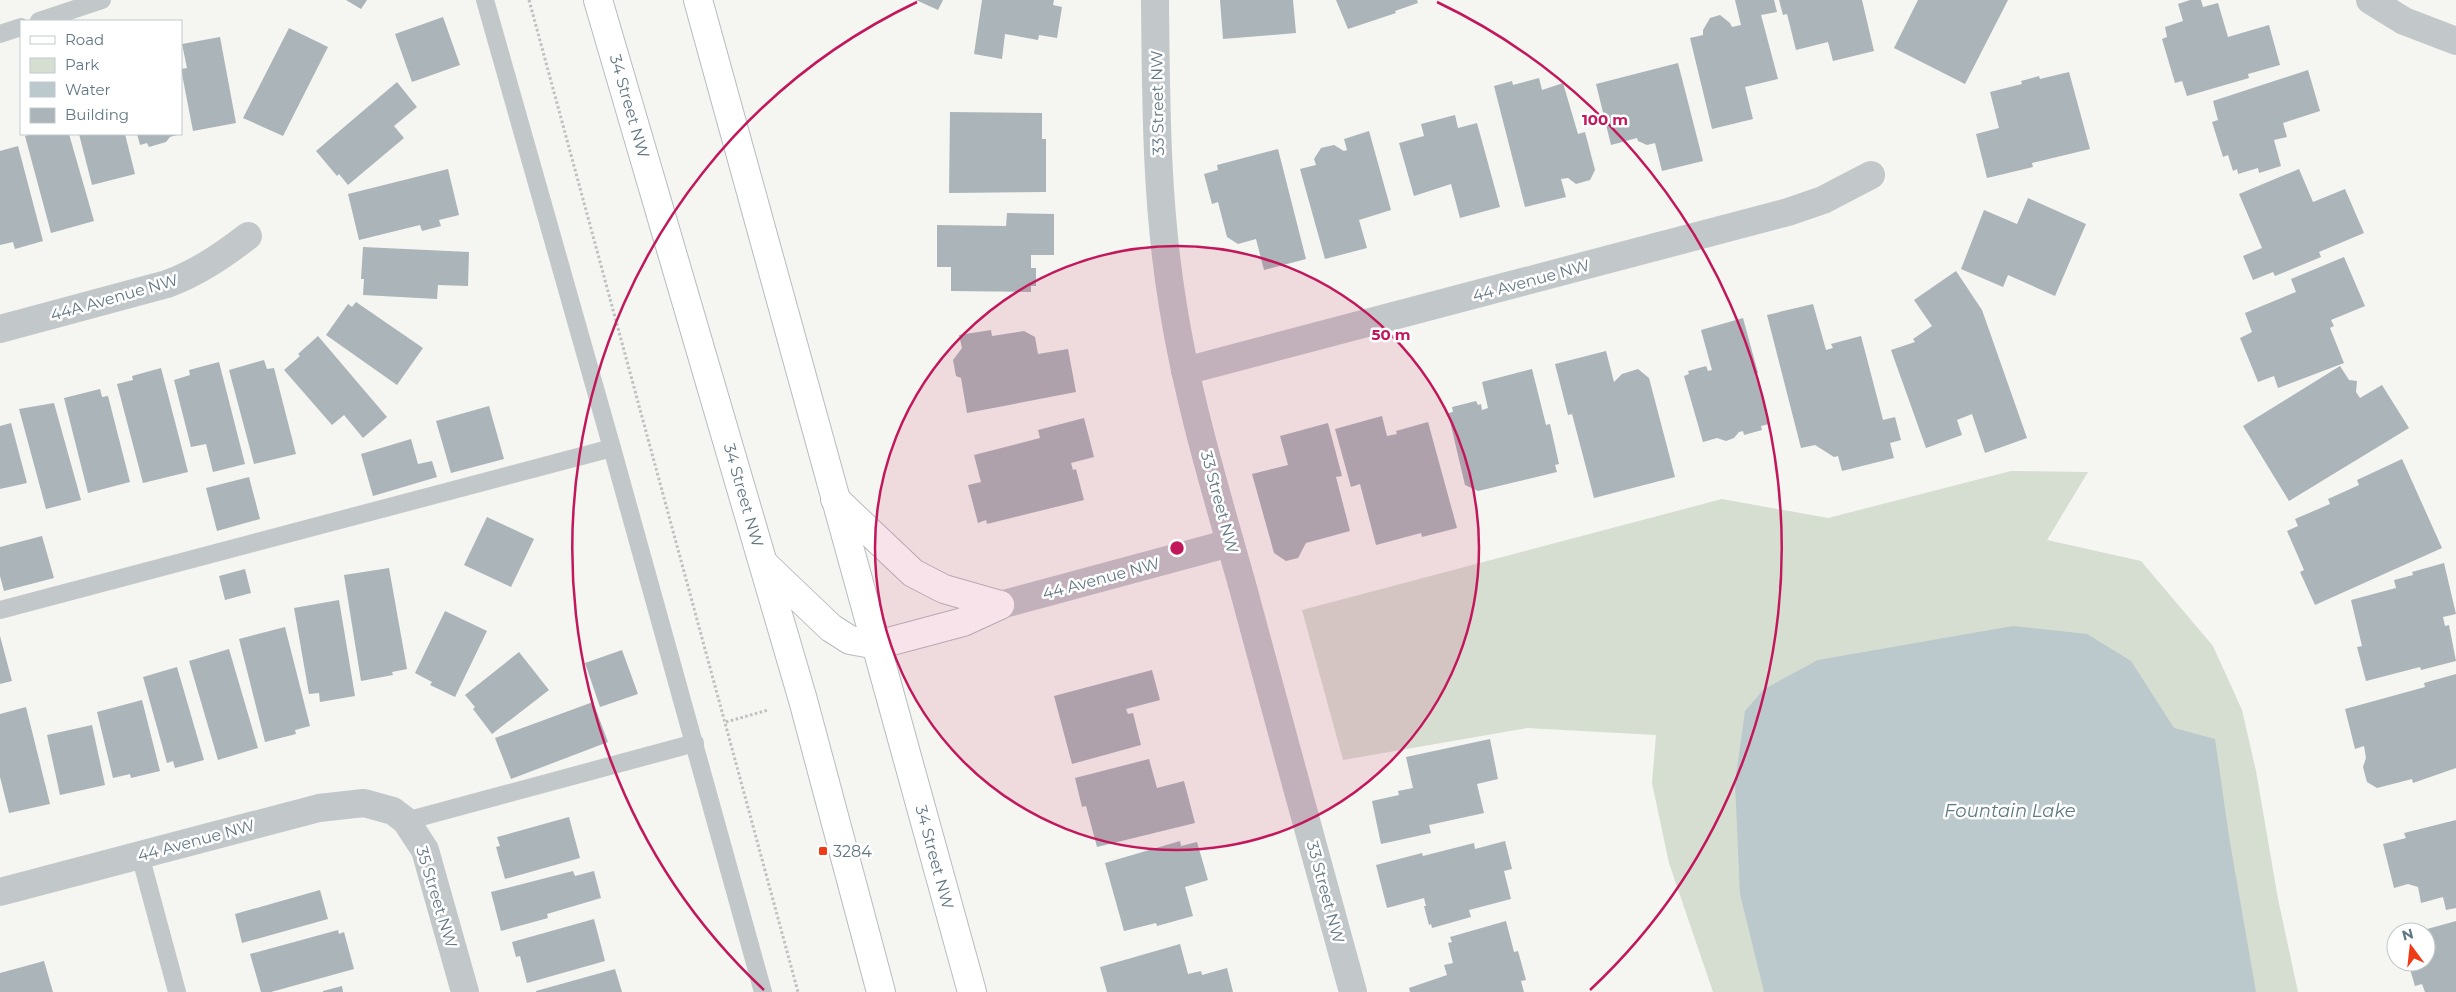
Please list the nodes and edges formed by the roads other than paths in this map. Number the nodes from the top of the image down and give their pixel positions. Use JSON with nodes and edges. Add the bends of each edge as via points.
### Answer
{"nodes":[{"id":1,"x":102,"y":0,"type":"edge"},
{"id":2,"x":485,"y":0,"type":"edge"},
{"id":3,"x":598,"y":0,"type":"edge"},
{"id":4,"x":698,"y":0,"type":"edge"},
{"id":5,"x":1156,"y":0,"type":"edge"},
{"id":6,"x":2370,"y":0,"type":"edge"},
{"id":7,"x":42,"y":20,"type":"edge"},
{"id":8,"x":20,"y":27,"type":"edge"},
{"id":9,"x":0,"y":34,"type":"edge"},
{"id":10,"x":2456,"y":41,"type":"edge"},
{"id":11,"x":1871,"y":175,"type":"dead end"},
{"id":12,"x":248,"y":236,"type":"dead end"},
{"id":13,"x":0,"y":329,"type":"edge"},
{"id":14,"x":1185,"y":371,"type":"junction"},
{"id":15,"x":612,"y":448,"type":"junction"},
{"id":16,"x":834,"y":498,"type":"junction"},
{"id":17,"x":1230,"y":543,"type":"junction"},
{"id":18,"x":764,"y":564,"type":"junction"},
{"id":19,"x":1000,"y":605,"type":"junction"},
{"id":20,"x":0,"y":610,"type":"edge"},
{"id":21,"x":877,"y":645,"type":"junction"},
{"id":22,"x":695,"y":743,"type":"junction"},
{"id":23,"x":400,"y":816,"type":"junction"},
{"id":24,"x":140,"y":855,"type":"junction"},
{"id":25,"x":0,"y":892,"type":"edge"},
{"id":26,"x":177,"y":992,"type":"edge"},
{"id":27,"x":466,"y":992,"type":"edge"},
{"id":28,"x":763,"y":992,"type":"edge"},
{"id":29,"x":881,"y":992,"type":"edge"},
{"id":30,"x":972,"y":992,"type":"edge"},
{"id":31,"x":1353,"y":992,"type":"edge"}],
"edges":[{"from":1,"to":7,"type":"lane"},
{"from":2,"to":15,"type":"lane"},
{"from":3,"to":18,"type":"main road","name":"34 Street NW"},
{"from":4,"to":16,"type":"main road","name":"34 Street NW"},
{"from":5,"to":14,"type":"street","name":"33 Street NW","via":[[1156,135],[1162,226]]},
{"from":6,"to":10,"type":"street","via":[[2404,20]]},
{"from":8,"to":9,"type":"lane"},
{"from":11,"to":14,"type":"street","name":"44 Avenue NW","via":[[1823,200],[1788,212]]},
{"from":12,"to":13,"type":"street","name":"44A Avenue NW","via":[[189,276]]},
{"from":14,"to":17,"type":"street","name":"33 Street NW"},
{"from":15,"to":20,"type":"lane"},
{"from":15,"to":22,"type":"lane"},
{"from":16,"to":19,"type":"main road","via":[[913,573],[944,590]]},
{"from":16,"to":21,"type":"main road","name":"34 Street NW"},
{"from":17,"to":19,"type":"street","name":"44 Avenue NW"},
{"from":17,"to":31,"type":"street","name":"33 Street NW"},
{"from":18,"to":21,"type":"main road","via":[[831,628],[850,640]]},
{"from":18,"to":29,"type":"main road","name":"34 Street NW"},
{"from":19,"to":21,"type":"main road","via":[[963,622]]},
{"from":21,"to":30,"type":"main road","name":"34 Street NW"},
{"from":22,"to":23,"type":"lane"},
{"from":22,"to":28,"type":"lane"},
{"from":23,"to":24,"type":"street","name":"44 Avenue NW","via":[[364,804],[319,808]]},
{"from":23,"to":27,"type":"street","name":"35 Street NW","via":[[425,850]]},
{"from":24,"to":25,"type":"street","name":"44 Avenue NW"},
{"from":24,"to":26,"type":"lane"}]}
